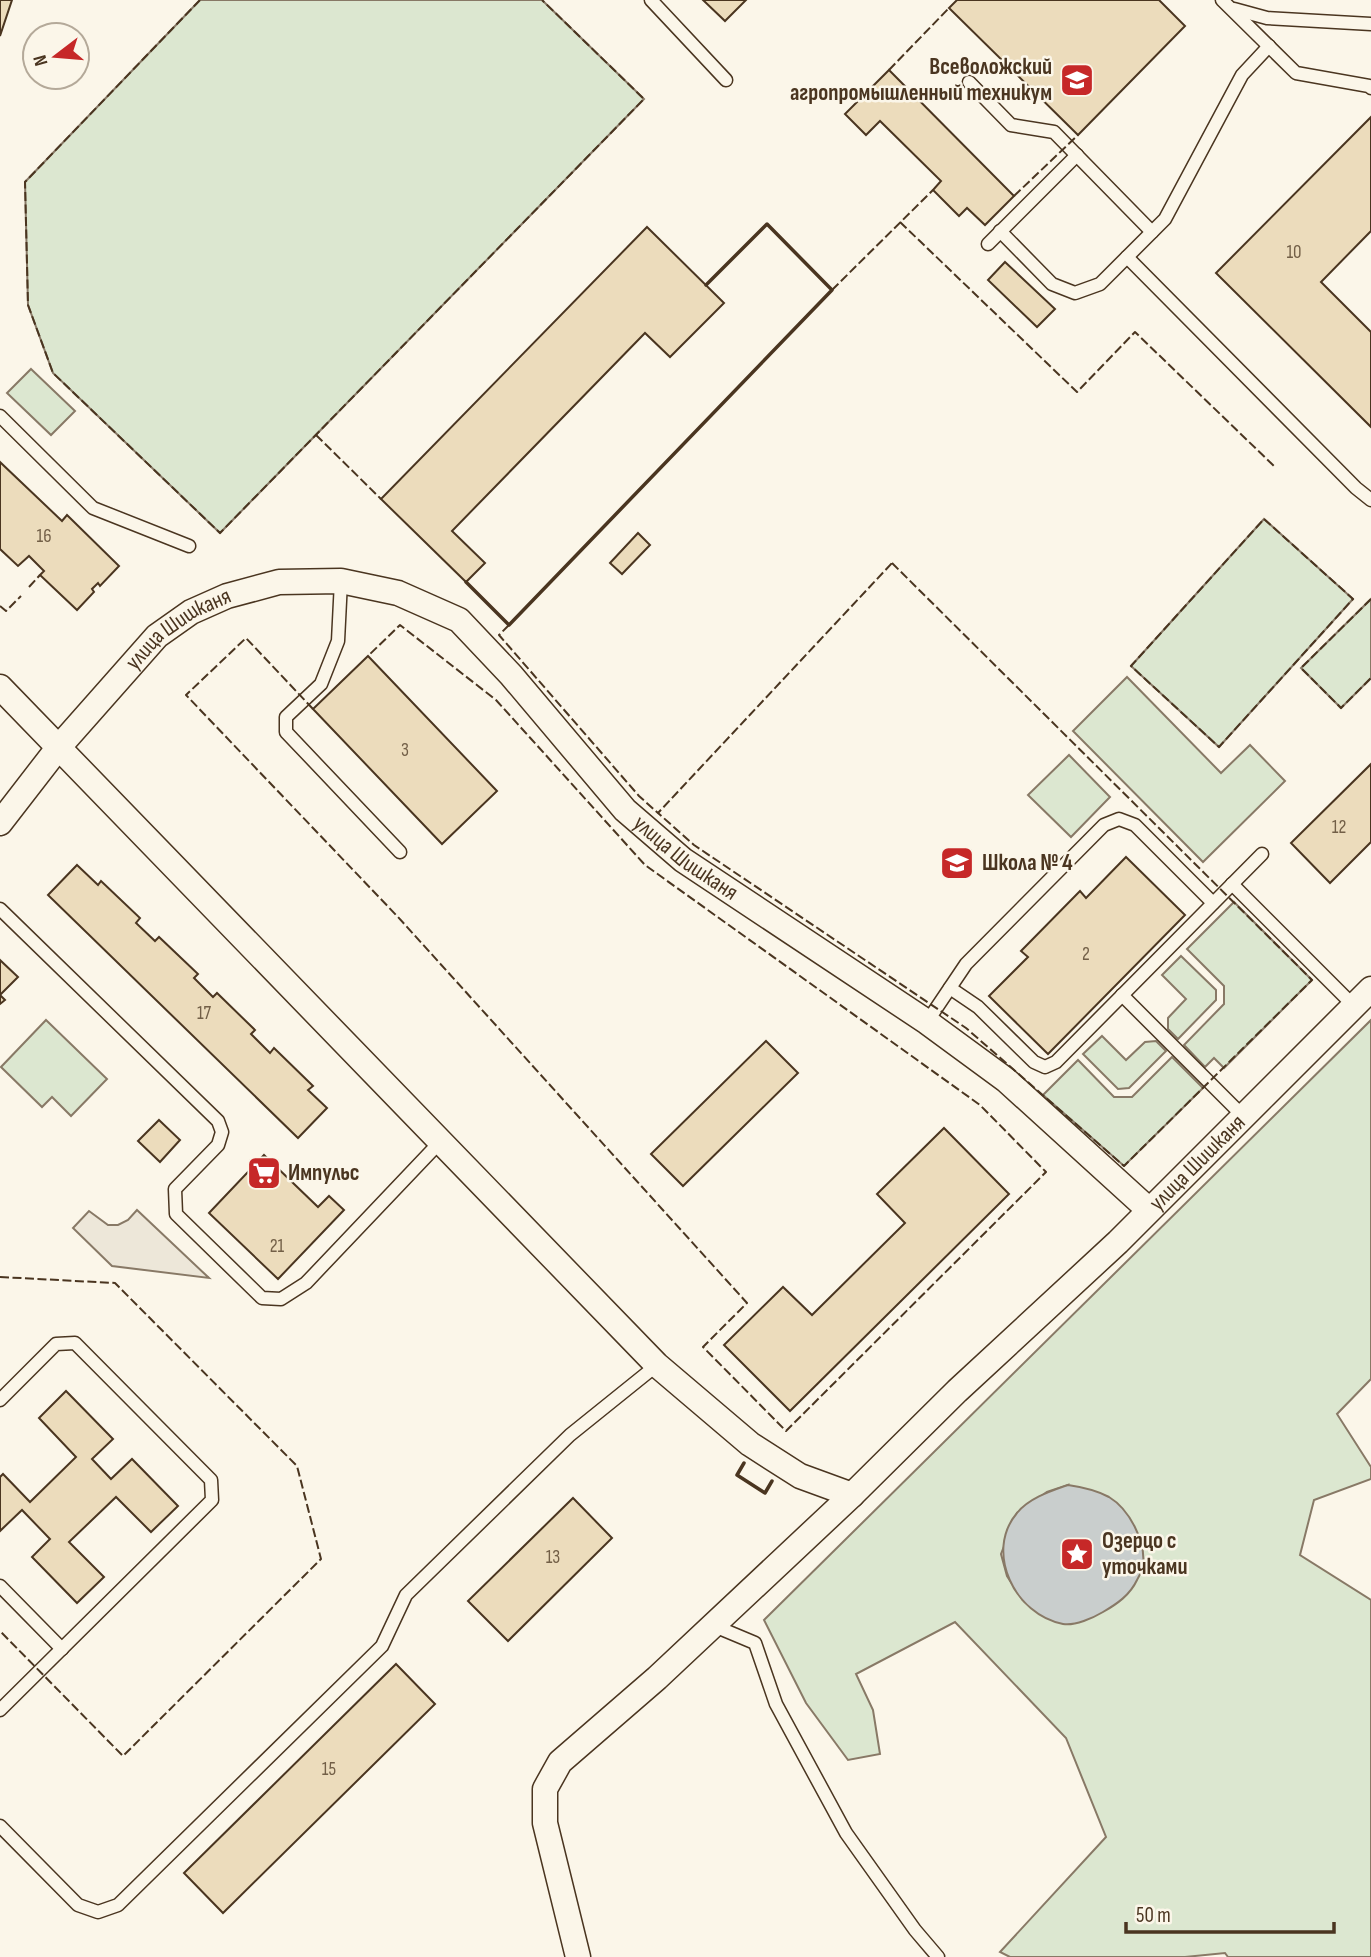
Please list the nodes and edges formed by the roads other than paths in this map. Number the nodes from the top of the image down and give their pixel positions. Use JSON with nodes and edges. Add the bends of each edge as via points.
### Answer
{"nodes":[{"id":1,"x":651,"y":0,"type":"edge"},
{"id":2,"x":1226,"y":4,"type":"edge"},
{"id":3,"x":1371,"y":24,"type":"edge"},
{"id":4,"x":1269,"y":46,"type":"junction"},
{"id":5,"x":726,"y":80,"type":"dead end"},
{"id":6,"x":969,"y":82,"type":"dead end"},
{"id":7,"x":1371,"y":89,"type":"edge"},
{"id":8,"x":1077,"y":155,"type":"junction"},
{"id":9,"x":1000,"y":231,"type":"junction"},
{"id":10,"x":1152,"y":232,"type":"junction"},
{"id":11,"x":988,"y":243,"type":"dead end"},
{"id":12,"x":1127,"y":257,"type":"junction"},
{"id":13,"x":0,"y":416,"type":"edge"},
{"id":14,"x":1371,"y":500,"type":"edge"},
{"id":15,"x":189,"y":546,"type":"dead end"},
{"id":16,"x":341,"y":581,"type":"junction"},
{"id":17,"x":0,"y":687,"type":"edge"},
{"id":18,"x":58,"y":748,"type":"junction"},
{"id":19,"x":0,"y":823,"type":"edge"},
{"id":20,"x":400,"y":852,"type":"dead end"},
{"id":21,"x":1262,"y":854,"type":"dead end"},
{"id":22,"x":1232,"y":884,"type":"junction"},
{"id":23,"x":1213,"y":903,"type":"junction"},
{"id":24,"x":0,"y":909,"type":"edge"},
{"id":25,"x":950,"y":988,"type":"junction"},
{"id":26,"x":1122,"y":996,"type":"junction"},
{"id":27,"x":1362,"y":997,"type":"edge"},
{"id":28,"x":927,"y":1022,"type":"junction"},
{"id":29,"x":1243,"y":1116,"type":"junction"},
{"id":30,"x":440,"y":1142,"type":"junction"},
{"id":31,"x":1149,"y":1210,"type":"junction"},
{"id":32,"x":657,"y":1365,"type":"junction"},
{"id":33,"x":0,"y":1400,"type":"edge"},
{"id":34,"x":852,"y":1495,"type":"junction"},
{"id":35,"x":0,"y":1587,"type":"edge"},
{"id":36,"x":712,"y":1625,"type":"junction"},
{"id":37,"x":62,"y":1649,"type":"junction"},
{"id":38,"x":0,"y":1710,"type":"edge"},
{"id":39,"x":0,"y":1826,"type":"edge"},
{"id":40,"x":579,"y":1957,"type":"edge"},
{"id":41,"x":938,"y":1957,"type":"edge"}],
"edges":[{"from":1,"to":5,"type":"lane"},
{"from":2,"to":3,"type":"lane","via":[[1267,18]]},
{"from":2,"to":4,"type":"lane"},
{"from":4,"to":7,"type":"lane","via":[[1296,73]]},
{"from":4,"to":10,"type":"lane","via":[[1242,75],[1165,219]]},
{"from":6,"to":8,"type":"lane","via":[[1011,125],[1054,132]]},
{"from":8,"to":9,"type":"lane"},
{"from":8,"to":10,"type":"lane"},
{"from":9,"to":11,"type":"lane"},
{"from":9,"to":12,"type":"lane","via":[[1052,284],[1075,293],[1100,284]]},
{"from":10,"to":12,"type":"lane"},
{"from":12,"to":14,"type":"lane"},
{"from":13,"to":15,"type":"lane","via":[[93,508]]},
{"from":16,"to":18,"type":"street","name":"улица Шишканя","via":[[279,582],[227,596],[191,612],[157,636]]},
{"from":16,"to":20,"type":"lane","via":[[338,641],[321,684],[286,717],[286,732]]},
{"from":16,"to":28,"type":"street","name":"улица Шишканя","via":[[398,593],[458,620],[625,810],[673,852]]},
{"from":17,"to":18,"type":"street"},
{"from":18,"to":19,"type":"street","name":"улица Шишканя"},
{"from":18,"to":30,"type":"street"},
{"from":21,"to":22,"type":"lane"},
{"from":22,"to":23,"type":"lane"},
{"from":22,"to":27,"type":"lane"},
{"from":23,"to":25,"type":"lane","via":[[1135,825],[1119,819],[1104,825],[966,964]]},
{"from":23,"to":26,"type":"lane"},
{"from":24,"to":30,"type":"lane","via":[[218,1121],[222,1132],[219,1145],[175,1189],[176,1214],[262,1298],[281,1299],[306,1283]]},
{"from":25,"to":26,"type":"lane","via":[[1045,1067],[1056,1062]]},
{"from":25,"to":28,"type":"lane"},
{"from":26,"to":29,"type":"lane"},
{"from":27,"to":29,"type":"street","name":"улица Шишканя"},
{"from":28,"to":31,"type":"street","name":"улица Шишканя","via":[[1006,1080]]},
{"from":29,"to":31,"type":"street","name":"улица Шишканя"},
{"from":30,"to":32,"type":"street"},
{"from":31,"to":34,"type":"street"},
{"from":32,"to":34,"type":"street","via":[[750,1444],[800,1476]]},
{"from":32,"to":39,"type":"lane","via":[[569,1435],[407,1595],[382,1646],[118,1905],[98,1912],[78,1905]]},
{"from":33,"to":37,"type":"lane","via":[[57,1344],[75,1343],[211,1480],[212,1500]]},
{"from":34,"to":36,"type":"street"},
{"from":35,"to":37,"type":"lane"},
{"from":36,"to":40,"type":"street","via":[[560,1762],[545,1789],[545,1823]]},
{"from":36,"to":41,"type":"lane","via":[[755,1643],[776,1704],[846,1833]]},
{"from":37,"to":38,"type":"lane"}]}
